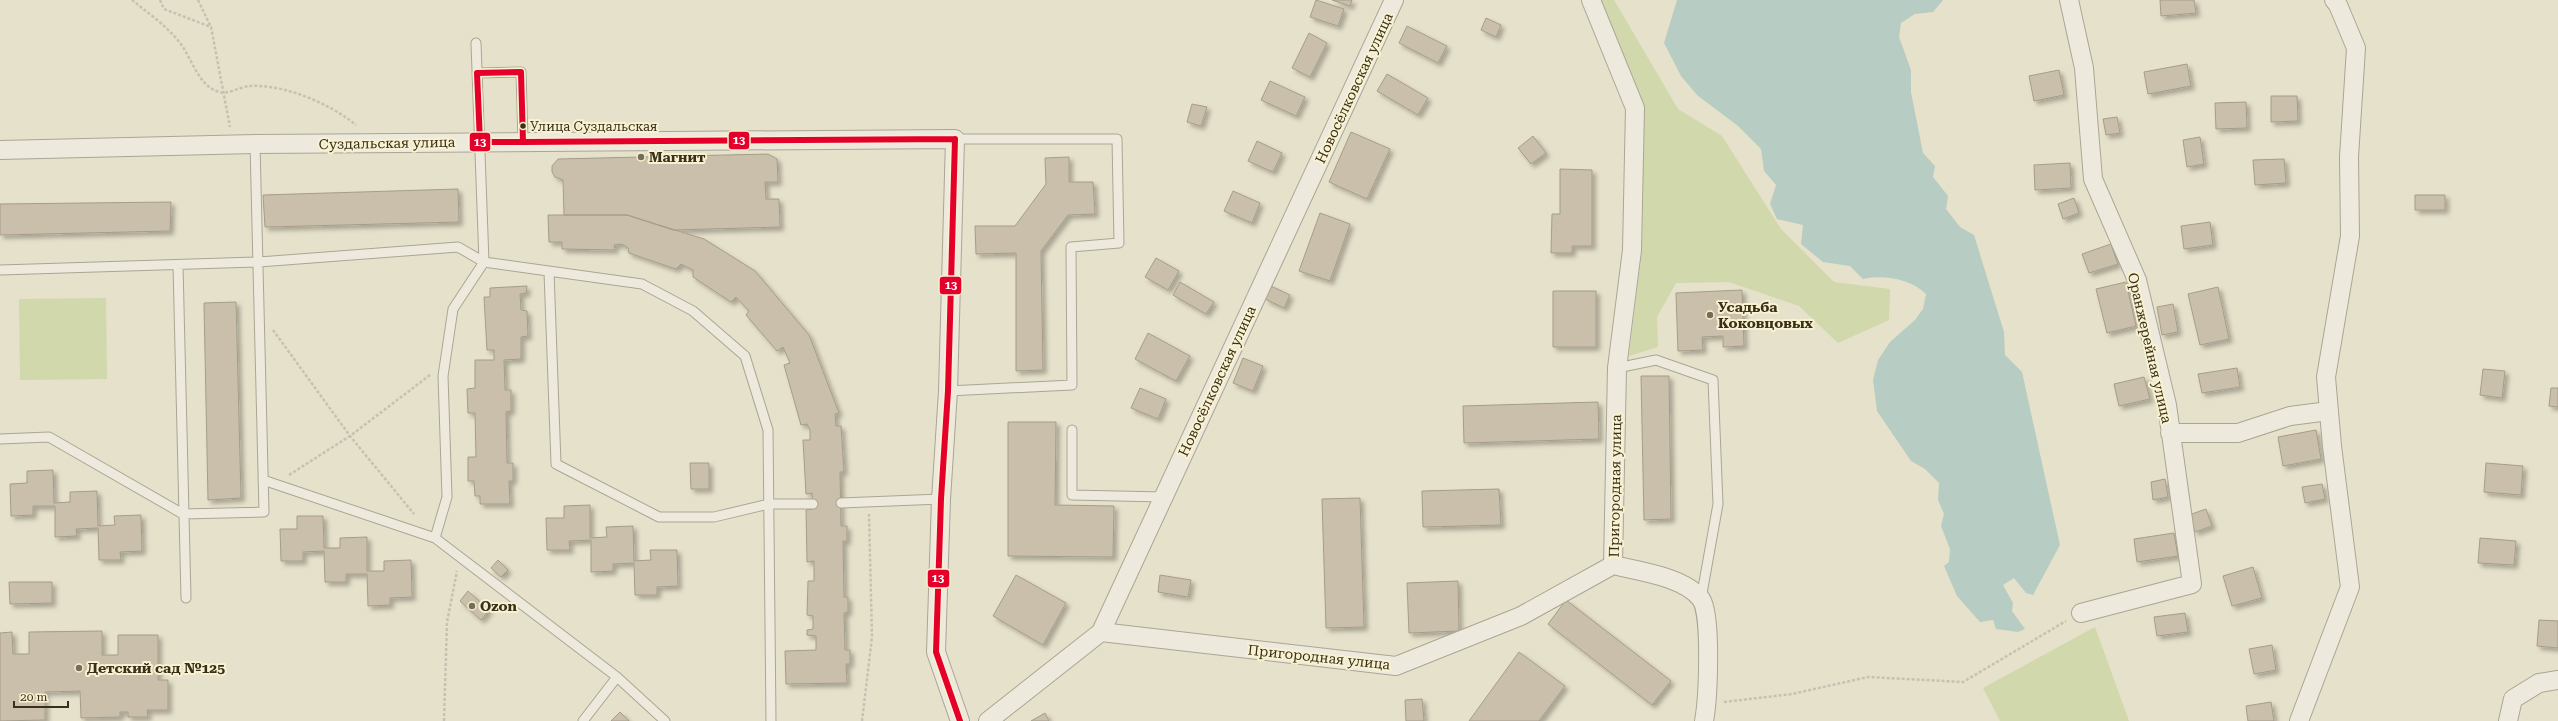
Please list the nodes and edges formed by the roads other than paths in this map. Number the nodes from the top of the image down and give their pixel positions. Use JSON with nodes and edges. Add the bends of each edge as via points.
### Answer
{"nodes":[{"id":1,"x":1394,"y":0,"type":"edge"},
{"id":2,"x":1591,"y":0,"type":"edge"},
{"id":3,"x":2069,"y":0,"type":"edge"},
{"id":4,"x":2334,"y":0,"type":"edge"},
{"id":5,"x":476,"y":43,"type":"dead end"},
{"id":6,"x":477,"y":73,"type":"junction"},
{"id":7,"x":955,"y":139,"type":"junction"},
{"id":8,"x":480,"y":142,"type":"junction"},
{"id":9,"x":523,"y":142,"type":"junction"},
{"id":10,"x":256,"y":144,"type":"junction"},
{"id":11,"x":0,"y":150,"type":"edge"},
{"id":12,"x":259,"y":262,"type":"junction"},
{"id":13,"x":484,"y":262,"type":"junction"},
{"id":14,"x":178,"y":265,"type":"junction"},
{"id":15,"x":0,"y":270,"type":"edge"},
{"id":16,"x":550,"y":272,"type":"junction"},
{"id":17,"x":1617,"y":368,"type":"junction"},
{"id":18,"x":948,"y":391,"type":"junction"},
{"id":19,"x":2329,"y":411,"type":"junction"},
{"id":20,"x":1072,"y":430,"type":"dead end"},
{"id":21,"x":2170,"y":433,"type":"junction"},
{"id":22,"x":0,"y":439,"type":"edge"},
{"id":23,"x":263,"y":480,"type":"junction"},
{"id":24,"x":1164,"y":497,"type":"junction"},
{"id":25,"x":941,"y":499,"type":"junction"},
{"id":26,"x":841,"y":503,"type":"dead end"},
{"id":27,"x":769,"y":504,"type":"junction"},
{"id":28,"x":813,"y":504,"type":"dead end"},
{"id":29,"x":183,"y":514,"type":"junction"},
{"id":30,"x":435,"y":538,"type":"junction"},
{"id":31,"x":1613,"y":565,"type":"junction"},
{"id":32,"x":186,"y":598,"type":"dead end"},
{"id":33,"x":1701,"y":599,"type":"junction"},
{"id":34,"x":2081,"y":613,"type":"road end"},
{"id":35,"x":1101,"y":632,"type":"junction"},
{"id":36,"x":616,"y":677,"type":"junction"},
{"id":37,"x":2558,"y":680,"type":"edge"},
{"id":38,"x":1705,"y":713,"type":"edge"},
{"id":39,"x":583,"y":721,"type":"edge"},
{"id":40,"x":666,"y":721,"type":"edge"},
{"id":41,"x":771,"y":721,"type":"edge"},
{"id":42,"x":960,"y":721,"type":"edge"},
{"id":43,"x":988,"y":721,"type":"edge"},
{"id":44,"x":2298,"y":721,"type":"edge"},
{"id":45,"x":2508,"y":721,"type":"edge"}],
"edges":[{"from":1,"to":24,"type":"street","name":"Новосёлковская улица"},
{"from":2,"to":17,"type":"street","name":"Пригородная улица","via":[[1635,108],[1632,250]]},
{"from":3,"to":21,"type":"street","name":"Оранжерейная улица","via":[[2084,68],[2093,179],[2137,280],[2167,405]]},
{"from":4,"to":19,"type":"street","via":[[2356,48],[2349,157],[2350,236],[2326,377]]},
{"from":5,"to":6,"type":"lane"},
{"from":6,"to":8,"type":"lane"},
{"from":6,"to":9,"type":"lane","via":[[521,72]]},
{"from":7,"to":9,"type":"street","name":"Суздальская улица"},
{"from":7,"to":18,"type":"street"},
{"from":7,"to":18,"type":"lane","via":[[1117,139],[1119,243],[1071,247],[1072,385]]},
{"from":8,"to":9,"type":"street","name":"Суздальская улица"},
{"from":8,"to":10,"type":"street","name":"Суздальская улица"},
{"from":8,"to":13,"type":"lane"},
{"from":10,"to":11,"type":"street","name":"Суздальская улица"},
{"from":10,"to":12,"type":"lane"},
{"from":12,"to":13,"type":"lane","via":[[458,247]]},
{"from":12,"to":14,"type":"lane"},
{"from":12,"to":23,"type":"lane"},
{"from":13,"to":16,"type":"lane"},
{"from":13,"to":30,"type":"lane","via":[[453,309],[444,365],[447,497]]},
{"from":14,"to":15,"type":"lane"},
{"from":14,"to":29,"type":"lane"},
{"from":16,"to":27,"type":"lane","via":[[642,284],[694,311],[745,356],[768,430]]},
{"from":16,"to":27,"type":"lane","via":[[556,464],[659,518],[714,517]]},
{"from":17,"to":31,"type":"street","name":"Пригородная улица"},
{"from":17,"to":33,"type":"lane","via":[[1656,360],[1713,380],[1718,504]]},
{"from":18,"to":25,"type":"street"},
{"from":19,"to":21,"type":"street","via":[[2290,416],[2238,433]]},
{"from":19,"to":44,"type":"street","via":[[2350,587]]},
{"from":20,"to":24,"type":"lane","via":[[1072,495]]},
{"from":21,"to":34,"type":"street","name":"Оранжерейная улица","via":[[2192,584]]},
{"from":22,"to":29,"type":"lane","via":[[49,437]]},
{"from":23,"to":29,"type":"lane","via":[[264,512]]},
{"from":23,"to":30,"type":"lane"},
{"from":24,"to":35,"type":"street","name":"Новосёлковская улица"},
{"from":25,"to":26,"type":"lane"},
{"from":25,"to":42,"type":"street","via":[[936,652]]},
{"from":27,"to":28,"type":"lane"},
{"from":27,"to":41,"type":"lane"},
{"from":29,"to":32,"type":"lane"},
{"from":30,"to":36,"type":"lane"},
{"from":31,"to":33,"type":"street","via":[[1678,582]]},
{"from":31,"to":35,"type":"street","name":"Пригородная улица","via":[[1520,616],[1396,666]]},
{"from":33,"to":38,"type":"street","via":[[1707,625]]},
{"from":35,"to":43,"type":"street","name":"Новосёлковская улица"},
{"from":36,"to":39,"type":"lane"},
{"from":36,"to":40,"type":"lane"},
{"from":37,"to":45,"type":"street","via":[[2539,683],[2513,699]]}]}
